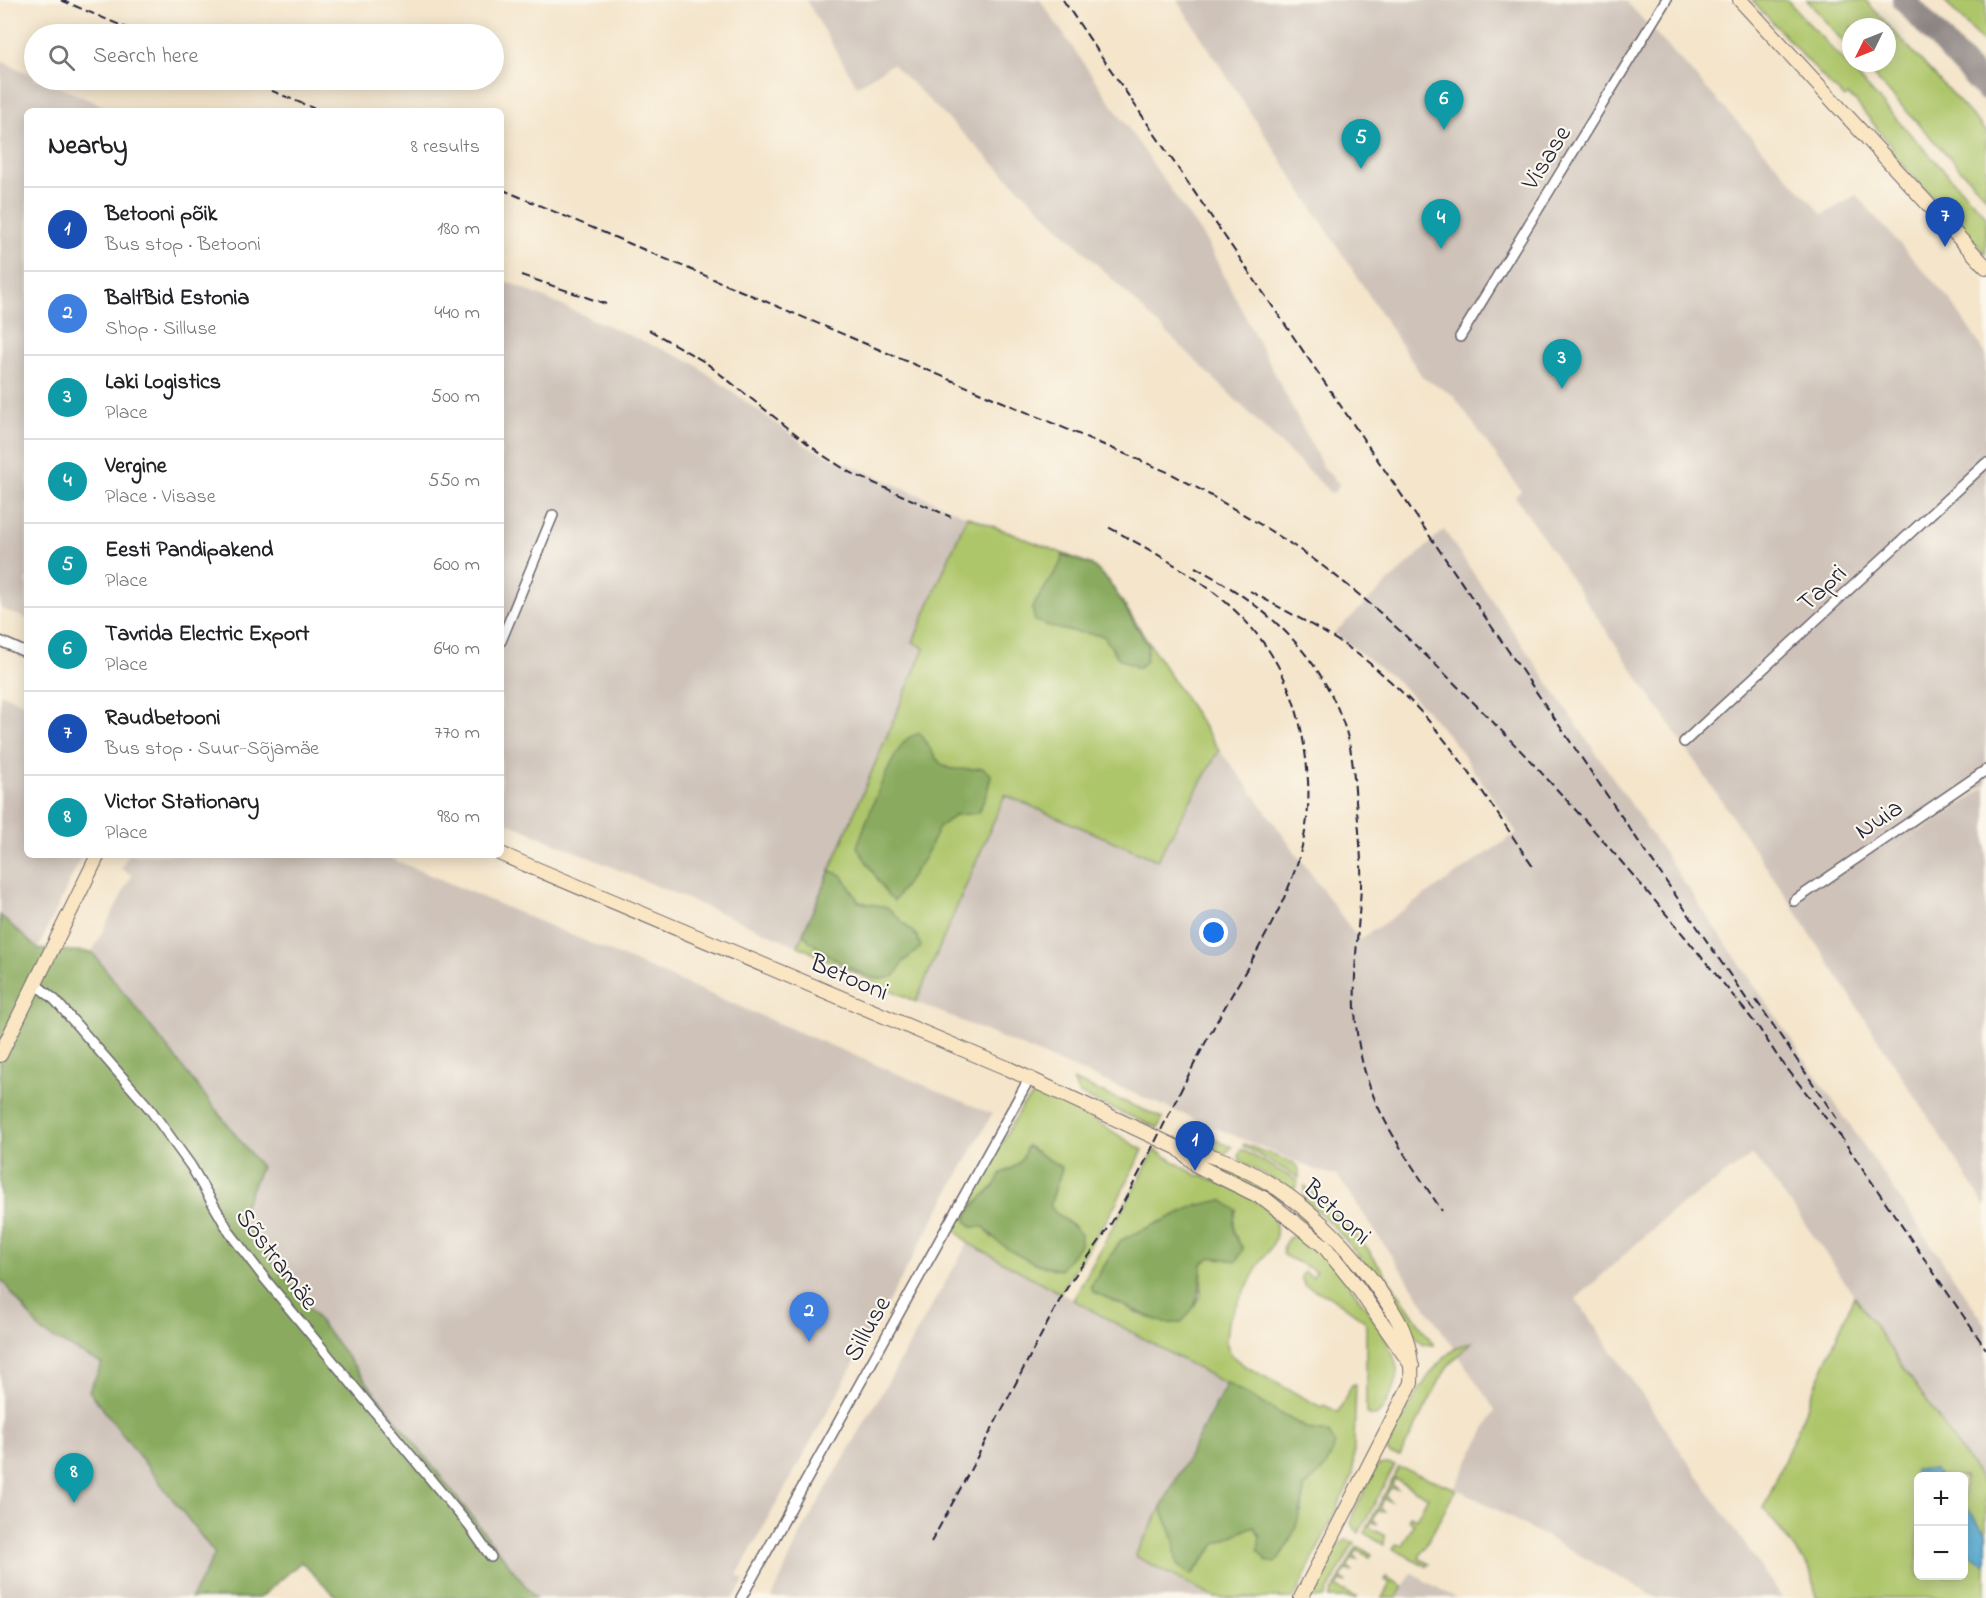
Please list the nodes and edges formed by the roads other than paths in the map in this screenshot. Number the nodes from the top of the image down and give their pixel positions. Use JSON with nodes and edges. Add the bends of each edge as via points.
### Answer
{"nodes":[{"id":1,"x":1666,"y":0,"type":"edge"},
{"id":2,"x":1740,"y":0,"type":"edge"},
{"id":3,"x":1986,"y":267,"type":"edge"},
{"id":4,"x":1460,"y":337,"type":"dead end"},
{"id":5,"x":1986,"y":463,"type":"edge"},
{"id":6,"x":554,"y":515,"type":"dead end"},
{"id":7,"x":504,"y":634,"type":"edge"},
{"id":8,"x":0,"y":641,"type":"edge"},
{"id":9,"x":24,"y":652,"type":"edge"},
{"id":10,"x":1684,"y":742,"type":"dead end"},
{"id":11,"x":1986,"y":770,"type":"edge"},
{"id":12,"x":504,"y":855,"type":"edge"},
{"id":13,"x":96,"y":858,"type":"edge"},
{"id":14,"x":1794,"y":901,"type":"dead end"},
{"id":15,"x":34,"y":983,"type":"junction"},
{"id":16,"x":0,"y":1055,"type":"edge"},
{"id":17,"x":1029,"y":1078,"type":"junction"},
{"id":18,"x":491,"y":1557,"type":"dead end"},
{"id":19,"x":741,"y":1598,"type":"edge"},
{"id":20,"x":1301,"y":1598,"type":"edge"}],
"edges":[{"from":1,"to":4,"type":"street","name":"Visase"},
{"from":2,"to":3,"type":"street"},
{"from":5,"to":10,"type":"street","name":"Tapri"},
{"from":6,"to":7,"type":"street"},
{"from":8,"to":9,"type":"street"},
{"from":11,"to":14,"type":"street","name":"Nuia"},
{"from":12,"to":17,"type":"street","name":"Betooni"},
{"from":13,"to":15,"type":"street"},
{"from":15,"to":16,"type":"street"},
{"from":15,"to":18,"type":"street","name":"Sõstramäe","via":[[55,1000],[150,1109],[191,1166],[230,1233],[265,1279]]},
{"from":17,"to":19,"type":"street","name":"Silluse"},
{"from":17,"to":20,"type":"street","name":"Betooni","via":[[1178,1148],[1208,1153],[1271,1184],[1318,1219],[1359,1264],[1406,1331],[1411,1383]]}]}
